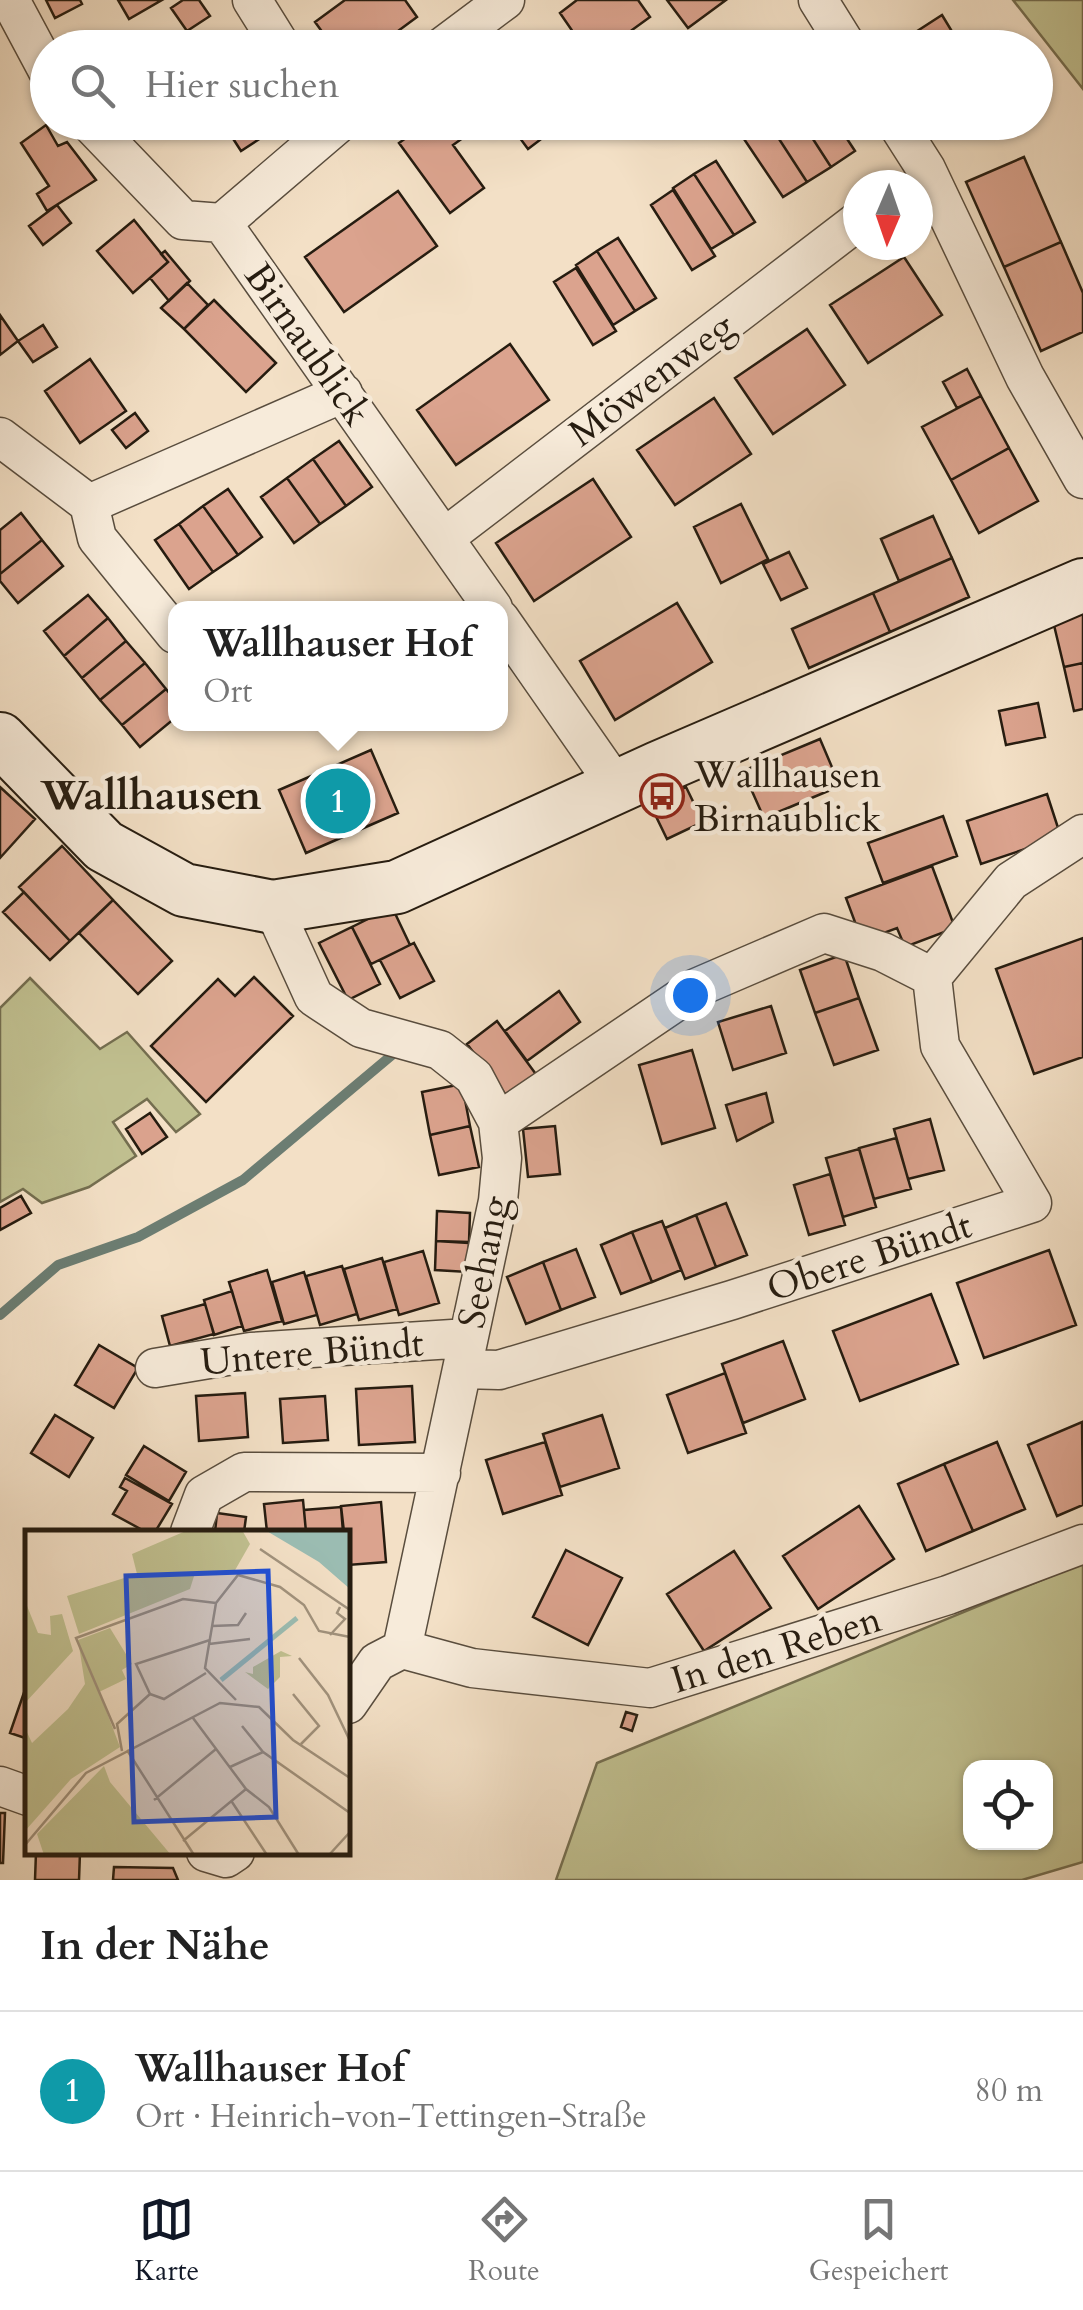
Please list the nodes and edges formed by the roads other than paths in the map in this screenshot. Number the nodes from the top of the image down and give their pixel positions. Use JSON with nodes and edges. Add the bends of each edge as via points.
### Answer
{"nodes":[{"id":1,"x":10,"y":0,"type":"edge"},
{"id":2,"x":252,"y":0,"type":"edge"},
{"id":3,"x":506,"y":0,"type":"edge"},
{"id":4,"x":818,"y":0,"type":"edge"},
{"id":5,"x":271,"y":30,"type":"edge"},
{"id":6,"x":465,"y":30,"type":"edge"},
{"id":7,"x":837,"y":30,"type":"edge"},
{"id":8,"x":30,"y":37,"type":"edge"},
{"id":9,"x":105,"y":140,"type":"edge"},
{"id":10,"x":316,"y":140,"type":"edge"},
{"id":11,"x":902,"y":140,"type":"edge"},
{"id":12,"x":913,"y":170,"type":"edge"},
{"id":13,"x":933,"y":210,"type":"edge"},
{"id":14,"x":222,"y":223,"type":"junction"},
{"id":15,"x":843,"y":232,"type":"edge"},
{"id":16,"x":342,"y":393,"type":"junction"},
{"id":17,"x":0,"y":437,"type":"edge"},
{"id":18,"x":1083,"y":479,"type":"edge"},
{"id":19,"x":89,"y":504,"type":"junction"},
{"id":20,"x":444,"y":538,"type":"junction"},
{"id":21,"x":1083,"y":585,"type":"edge"},
{"id":22,"x":488,"y":601,"type":"edge"},
{"id":23,"x":168,"y":624,"type":"edge"},
{"id":24,"x":508,"y":630,"type":"edge"},
{"id":25,"x":0,"y":738,"type":"edge"},
{"id":26,"x":617,"y":787,"type":"junction"},
{"id":27,"x":1083,"y":834,"type":"edge"},
{"id":28,"x":274,"y":907,"type":"junction"},
{"id":29,"x":932,"y":977,"type":"junction"},
{"id":30,"x":498,"y":1122,"type":"junction"},
{"id":31,"x":465,"y":1353,"type":"junction"},
{"id":32,"x":155,"y":1368,"type":"dead end"},
{"id":33,"x":441,"y":1473,"type":"junction"},
{"id":34,"x":191,"y":1530,"type":"edge"},
{"id":35,"x":1083,"y":1544,"type":"edge"},
{"id":36,"x":402,"y":1649,"type":"junction"},
{"id":37,"x":350,"y":1701,"type":"edge"},
{"id":38,"x":0,"y":1786,"type":"edge"},
{"id":39,"x":25,"y":1795,"type":"edge"}],
"edges":[{"from":1,"to":8,"type":"street"},
{"from":2,"to":5,"type":"street"},
{"from":3,"to":6,"type":"street"},
{"from":4,"to":7,"type":"street"},
{"from":9,"to":14,"type":"street","name":"Birnaublick","via":[[182,220]]},
{"from":10,"to":14,"type":"street"},
{"from":11,"to":12,"type":"street"},
{"from":13,"to":18,"type":"street"},
{"from":14,"to":16,"type":"street","name":"Birnaublick"},
{"from":15,"to":20,"type":"street","name":"Möwenweg"},
{"from":16,"to":19,"type":"street"},
{"from":16,"to":20,"type":"street","name":"Birnaublick"},
{"from":17,"to":19,"type":"street"},
{"from":19,"to":23,"type":"street","via":[[97,538]]},
{"from":20,"to":22,"type":"street","name":"Birnaublick"},
{"from":21,"to":26,"type":"main road"},
{"from":24,"to":26,"type":"street"},
{"from":25,"to":28,"type":"main road","via":[[104,846],[184,890]]},
{"from":26,"to":28,"type":"main road","via":[[397,887]]},
{"from":27,"to":29,"type":"street","via":[[1011,881]]},
{"from":28,"to":30,"type":"street","name":"Seehang","via":[[314,997],[360,1028],[440,1050],[474,1077]]},
{"from":29,"to":30,"type":"street","via":[[824,933],[696,988]]},
{"from":29,"to":31,"type":"street","name":"Obere Bündt","via":[[940,1046],[1032,1204],[499,1370]]},
{"from":30,"to":31,"type":"street","name":"Seehang","via":[[498,1201]]},
{"from":31,"to":32,"type":"street","name":"Untere Bündt","via":[[251,1352]]},
{"from":31,"to":33,"type":"street","name":"Seehang"},
{"from":33,"to":34,"type":"street","via":[[244,1472],[204,1495]]},
{"from":33,"to":36,"type":"street","name":"Seehang"},
{"from":35,"to":36,"type":"street","name":"In den Reben","via":[[650,1688],[472,1668]]},
{"from":36,"to":37,"type":"street","via":[[378,1662]]},
{"from":38,"to":39,"type":"street"}]}
